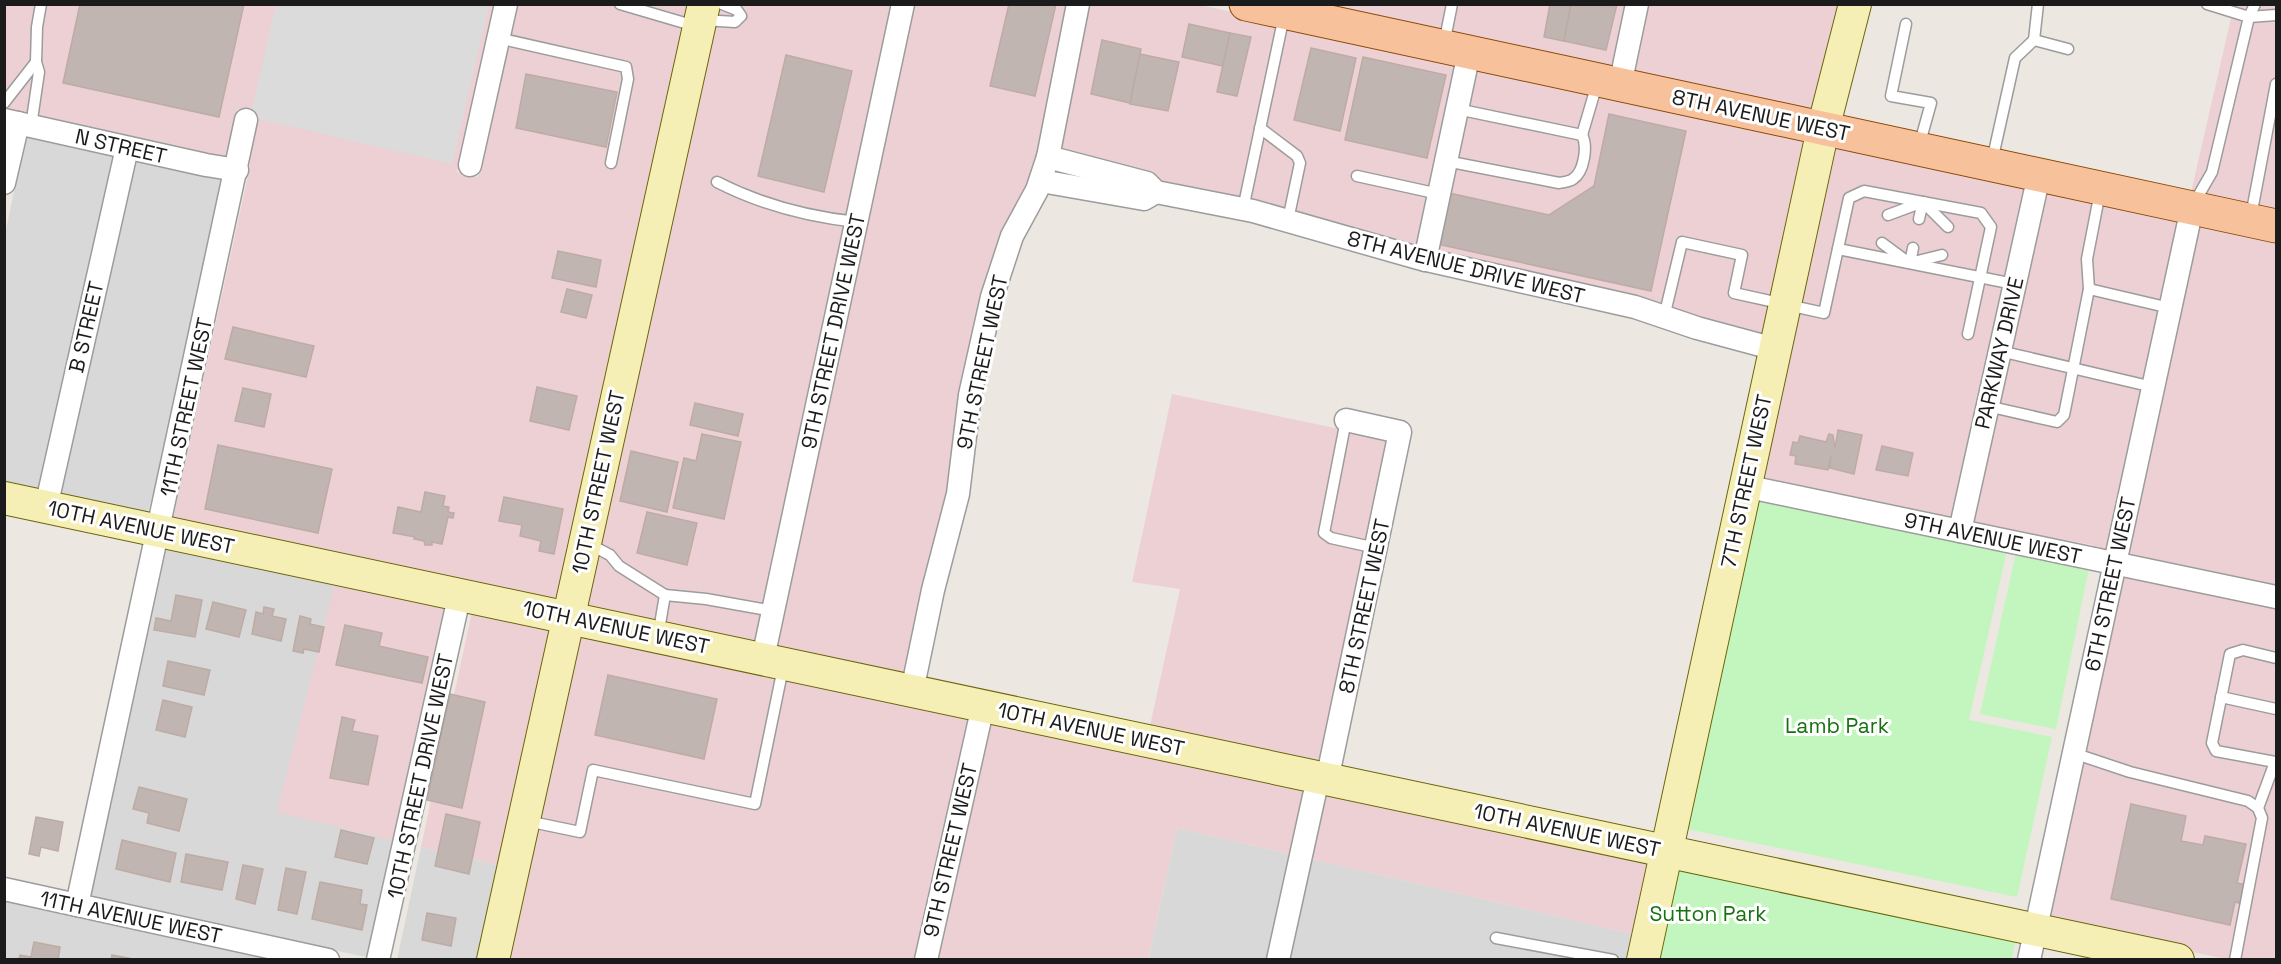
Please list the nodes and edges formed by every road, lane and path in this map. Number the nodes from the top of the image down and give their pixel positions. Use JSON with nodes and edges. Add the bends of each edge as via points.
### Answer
{"nodes":[{"id":1,"x":41,"y":4,"type":"edge"},
{"id":2,"x":506,"y":4,"type":"edge"},
{"id":3,"x":620,"y":4,"type":"edge"},
{"id":4,"x":903,"y":4,"type":"edge"},
{"id":5,"x":1078,"y":4,"type":"edge"},
{"id":6,"x":1246,"y":4,"type":"edge"},
{"id":7,"x":1452,"y":4,"type":"edge"},
{"id":8,"x":1637,"y":4,"type":"edge"},
{"id":9,"x":1854,"y":4,"type":"edge"},
{"id":10,"x":2038,"y":4,"type":"edge"},
{"id":11,"x":2207,"y":4,"type":"edge"},
{"id":12,"x":2255,"y":4,"type":"edge"},
{"id":13,"x":1286,"y":9,"type":"edge"},
{"id":14,"x":706,"y":14,"type":"edge"},
{"id":15,"x":2277,"y":15,"type":"edge"},
{"id":16,"x":2249,"y":17,"type":"junction"},
{"id":17,"x":1906,"y":24,"type":"dead end"},
{"id":18,"x":498,"y":38,"type":"junction"},
{"id":19,"x":2034,"y":40,"type":"junction"},
{"id":20,"x":2068,"y":49,"type":"dead end"},
{"id":21,"x":1456,"y":50,"type":"junction"},
{"id":22,"x":36,"y":62,"type":"junction"},
{"id":23,"x":1609,"y":82,"type":"junction"},
{"id":24,"x":2277,"y":84,"type":"edge"},
{"id":25,"x":4,"y":102,"type":"edge"},
{"id":26,"x":1457,"y":109,"type":"junction"},
{"id":27,"x":246,"y":120,"type":"dead end"},
{"id":28,"x":18,"y":123,"type":"edge"},
{"id":29,"x":1260,"y":128,"type":"junction"},
{"id":30,"x":1823,"y":129,"type":"junction"},
{"id":31,"x":1582,"y":135,"type":"junction"},
{"id":32,"x":127,"y":148,"type":"junction"},
{"id":33,"x":1919,"y":149,"type":"junction"},
{"id":34,"x":1048,"y":157,"type":"junction"},
{"id":35,"x":1446,"y":161,"type":"junction"},
{"id":36,"x":611,"y":163,"type":"dead end"},
{"id":37,"x":470,"y":165,"type":"dead end"},
{"id":38,"x":1991,"y":165,"type":"junction"},
{"id":39,"x":237,"y":170,"type":"junction"},
{"id":40,"x":2039,"y":175,"type":"junction"},
{"id":41,"x":1357,"y":176,"type":"dead end"},
{"id":42,"x":1041,"y":181,"type":"junction"},
{"id":43,"x":717,"y":182,"type":"dead end"},
{"id":44,"x":4,"y":183,"type":"edge"},
{"id":45,"x":2101,"y":188,"type":"junction"},
{"id":46,"x":1156,"y":192,"type":"junction"},
{"id":47,"x":1439,"y":194,"type":"junction"},
{"id":48,"x":1923,"y":202,"type":"junction"},
{"id":49,"x":2192,"y":208,"type":"junction"},
{"id":50,"x":1243,"y":209,"type":"junction"},
{"id":51,"x":1888,"y":215,"type":"dead end"},
{"id":52,"x":1919,"y":219,"type":"dead end"},
{"id":53,"x":1288,"y":220,"type":"junction"},
{"id":54,"x":857,"y":222,"type":"junction"},
{"id":55,"x":2263,"y":223,"type":"edge"},
{"id":56,"x":1948,"y":227,"type":"dead end"},
{"id":57,"x":1882,"y":243,"type":"dead end"},
{"id":58,"x":1913,"y":248,"type":"dead end"},
{"id":59,"x":1838,"y":249,"type":"junction"},
{"id":60,"x":1942,"y":255,"type":"dead end"},
{"id":61,"x":1425,"y":260,"type":"junction"},
{"id":62,"x":1910,"y":263,"type":"junction"},
{"id":63,"x":1980,"y":277,"type":"junction"},
{"id":64,"x":2014,"y":284,"type":"junction"},
{"id":65,"x":2089,"y":289,"type":"junction"},
{"id":66,"x":1785,"y":305,"type":"junction"},
{"id":67,"x":2170,"y":308,"type":"junction"},
{"id":68,"x":1664,"y":317,"type":"junction"},
{"id":69,"x":1968,"y":334,"type":"dead end"},
{"id":70,"x":1775,"y":349,"type":"junction"},
{"id":71,"x":2000,"y":351,"type":"junction"},
{"id":72,"x":2073,"y":368,"type":"junction"},
{"id":73,"x":2153,"y":387,"type":"junction"},
{"id":74,"x":1987,"y":406,"type":"junction"},
{"id":75,"x":1346,"y":420,"type":"joint"},
{"id":76,"x":1744,"y":486,"type":"junction"},
{"id":77,"x":4,"y":498,"type":"edge"},
{"id":78,"x":46,"y":507,"type":"junction"},
{"id":79,"x":159,"y":531,"type":"junction"},
{"id":80,"x":1960,"y":531,"type":"junction"},
{"id":81,"x":585,"y":542,"type":"junction"},
{"id":82,"x":1376,"y":548,"type":"junction"},
{"id":83,"x":2114,"y":563,"type":"junction"},
{"id":84,"x":460,"y":593,"type":"junction"},
{"id":85,"x":665,"y":595,"type":"junction"},
{"id":86,"x":2277,"y":597,"type":"edge"},
{"id":87,"x":773,"y":612,"type":"junction"},
{"id":88,"x":568,"y":618,"type":"junction"},
{"id":89,"x":658,"y":636,"type":"junction"},
{"id":90,"x":2277,"y":657,"type":"edge"},
{"id":91,"x":774,"y":660,"type":"junction"},
{"id":92,"x":912,"y":691,"type":"junction"},
{"id":93,"x":2221,"y":697,"type":"junction"},
{"id":94,"x":983,"y":706,"type":"junction"},
{"id":95,"x":2277,"y":709,"type":"edge"},
{"id":96,"x":2073,"y":753,"type":"junction"},
{"id":97,"x":2276,"y":763,"type":"edge"},
{"id":98,"x":1323,"y":779,"type":"junction"},
{"id":99,"x":2258,"y":808,"type":"junction"},
{"id":100,"x":523,"y":820,"type":"junction"},
{"id":101,"x":1666,"y":851,"type":"junction"},
{"id":102,"x":4,"y":889,"type":"edge"},
{"id":103,"x":77,"y":905,"type":"junction"},
{"id":104,"x":1496,"y":938,"type":"dead end"},
{"id":105,"x":2032,"y":945,"type":"edge"},
{"id":106,"x":328,"y":960,"type":"edge"},
{"id":107,"x":378,"y":960,"type":"edge"},
{"id":108,"x":493,"y":960,"type":"edge"},
{"id":109,"x":926,"y":960,"type":"edge"},
{"id":110,"x":1278,"y":960,"type":"edge"},
{"id":111,"x":1613,"y":960,"type":"edge"},
{"id":112,"x":1643,"y":960,"type":"edge"},
{"id":113,"x":2178,"y":960,"type":"edge"},
{"id":114,"x":2235,"y":960,"type":"edge"}],
"edges":[{"from":1,"to":22,"type":"lane"},
{"from":2,"to":18,"type":"street"},
{"from":3,"to":14,"type":"lane"},
{"from":4,"to":54,"type":"street","name":"9TH STREET DRIVE WEST"},
{"from":5,"to":34,"type":"street","name":"9TH STREET WEST"},
{"from":6,"to":13,"type":"main road","name":"8TH AVENUE WEST"},
{"from":7,"to":21,"type":"lane"},
{"from":8,"to":23,"type":"street"},
{"from":9,"to":30,"type":"street","name":"7TH STREET WEST"},
{"from":10,"to":19,"type":"lane"},
{"from":11,"to":16,"type":"lane"},
{"from":12,"to":16,"type":"lane"},
{"from":13,"to":21,"type":"main road","name":"8TH AVENUE WEST"},
{"from":13,"to":29,"type":"lane"},
{"from":14,"to":81,"type":"street","name":"10TH STREET WEST"},
{"from":15,"to":16,"type":"lane"},
{"from":16,"to":49,"type":"lane","via":[[2212,172]]},
{"from":17,"to":33,"type":"lane","via":[[1891,96],[1930,103]]},
{"from":18,"to":36,"type":"lane","via":[[626,67],[628,79]]},
{"from":18,"to":37,"type":"street"},
{"from":19,"to":20,"type":"lane"},
{"from":19,"to":38,"type":"lane","via":[[2015,58]]},
{"from":21,"to":23,"type":"main road","name":"8TH AVENUE WEST"},
{"from":21,"to":26,"type":"street"},
{"from":22,"to":25,"type":"lane"},
{"from":22,"to":28,"type":"lane","via":[[39,72]]},
{"from":23,"to":30,"type":"main road","name":"8TH AVENUE WEST"},
{"from":23,"to":31,"type":"lane"},
{"from":24,"to":55,"type":"lane"},
{"from":26,"to":31,"type":"lane"},
{"from":26,"to":35,"type":"street"},
{"from":27,"to":39,"type":"street","name":"11TH STREET WEST"},
{"from":28,"to":32,"type":"street","name":"N STREET"},
{"from":28,"to":44,"type":"street"},
{"from":29,"to":50,"type":"lane"},
{"from":29,"to":53,"type":"lane","via":[[1298,156],[1300,163]]},
{"from":30,"to":33,"type":"main road","name":"8TH AVENUE WEST"},
{"from":30,"to":66,"type":"street","name":"7TH STREET WEST"},
{"from":31,"to":35,"type":"lane","via":[[1586,142],[1584,154],[1578,175],[1571,181],[1559,183]]},
{"from":32,"to":39,"type":"street","name":"N STREET"},
{"from":32,"to":78,"type":"street","name":"B STREET"},
{"from":33,"to":38,"type":"main road","name":"8TH AVENUE WEST"},
{"from":34,"to":42,"type":"street","name":"9TH STREET WEST"},
{"from":34,"to":46,"type":"street","name":"8TH AVENUE DRIVE WEST","via":[[1147,183]]},
{"from":35,"to":47,"type":"street"},
{"from":38,"to":40,"type":"main road","name":"8TH AVENUE WEST"},
{"from":39,"to":79,"type":"street","name":"11TH STREET WEST"},
{"from":40,"to":45,"type":"main road","name":"8TH AVENUE WEST"},
{"from":40,"to":64,"type":"street","name":"PARKWAY DRIVE"},
{"from":41,"to":47,"type":"lane"},
{"from":42,"to":46,"type":"street","name":"8TH AVENUE DRIVE WEST","via":[[1144,199]]},
{"from":42,"to":92,"type":"street","name":"9TH STREET WEST","via":[[1012,236],[992,297],[970,396],[958,494]]},
{"from":43,"to":54,"type":"lane","via":[[791,210]]},
{"from":45,"to":49,"type":"main road","name":"8TH AVENUE WEST"},
{"from":45,"to":65,"type":"lane","via":[[2087,259]]},
{"from":46,"to":50,"type":"street","name":"8TH AVENUE DRIVE WEST"},
{"from":47,"to":61,"type":"street"},
{"from":48,"to":51,"type":"lane"},
{"from":48,"to":52,"type":"lane"},
{"from":48,"to":56,"type":"lane"},
{"from":48,"to":59,"type":"lane","via":[[1864,190],[1849,198]]},
{"from":48,"to":63,"type":"lane","via":[[1981,213],[1991,227]]},
{"from":49,"to":55,"type":"main road","name":"8TH AVENUE WEST"},
{"from":49,"to":67,"type":"street","name":"6TH STREET WEST"},
{"from":50,"to":53,"type":"street","name":"8TH AVENUE DRIVE WEST"},
{"from":53,"to":61,"type":"street","name":"8TH AVENUE DRIVE WEST"},
{"from":54,"to":87,"type":"street","name":"9TH STREET DRIVE WEST"},
{"from":57,"to":62,"type":"lane"},
{"from":58,"to":62,"type":"lane"},
{"from":59,"to":62,"type":"lane"},
{"from":59,"to":66,"type":"lane","via":[[1824,313]]},
{"from":60,"to":62,"type":"lane"},
{"from":61,"to":68,"type":"street","name":"8TH AVENUE DRIVE WEST"},
{"from":62,"to":63,"type":"lane"},
{"from":63,"to":64,"type":"lane"},
{"from":63,"to":69,"type":"lane"},
{"from":64,"to":71,"type":"street","name":"PARKWAY DRIVE"},
{"from":65,"to":67,"type":"lane"},
{"from":65,"to":72,"type":"lane"},
{"from":66,"to":68,"type":"lane","via":[[1734,293],[1742,255],[1682,242]]},
{"from":66,"to":70,"type":"street","name":"7TH STREET WEST"},
{"from":67,"to":73,"type":"street","name":"6TH STREET WEST"},
{"from":68,"to":70,"type":"street","name":"8TH AVENUE DRIVE WEST"},
{"from":70,"to":76,"type":"street","name":"7TH STREET WEST"},
{"from":71,"to":72,"type":"lane"},
{"from":71,"to":74,"type":"street","name":"PARKWAY DRIVE"},
{"from":72,"to":73,"type":"lane"},
{"from":72,"to":74,"type":"lane","via":[[2064,415],[2057,422]]},
{"from":73,"to":83,"type":"street","name":"6TH STREET WEST"},
{"from":74,"to":80,"type":"street","name":"PARKWAY DRIVE"},
{"from":75,"to":82,"type":"lane","via":[[1324,533]]},
{"from":75,"to":82,"type":"street","name":"8TH STREET WEST","via":[[1400,432]]},
{"from":76,"to":80,"type":"street","name":"9TH AVENUE WEST"},
{"from":76,"to":101,"type":"street","name":"7TH STREET WEST"},
{"from":77,"to":78,"type":"street","name":"10TH AVENUE WEST"},
{"from":78,"to":79,"type":"street","name":"10TH AVENUE WEST"},
{"from":79,"to":84,"type":"street","name":"10TH AVENUE WEST"},
{"from":79,"to":103,"type":"street","name":"11TH STREET WEST"},
{"from":80,"to":83,"type":"street","name":"9TH AVENUE WEST"},
{"from":81,"to":85,"type":"lane"},
{"from":81,"to":88,"type":"street","name":"10TH STREET WEST"},
{"from":82,"to":98,"type":"street","name":"8TH STREET WEST"},
{"from":83,"to":86,"type":"street","name":"9TH AVENUE WEST"},
{"from":83,"to":96,"type":"street","name":"6TH STREET WEST"},
{"from":84,"to":88,"type":"street","name":"10TH AVENUE WEST"},
{"from":84,"to":107,"type":"street","name":"10TH STREET DRIVE WEST"},
{"from":85,"to":87,"type":"lane"},
{"from":85,"to":89,"type":"lane"},
{"from":87,"to":91,"type":"street","name":"9TH STREET DRIVE WEST"},
{"from":88,"to":89,"type":"street","name":"10TH AVENUE WEST"},
{"from":88,"to":100,"type":"street","name":"10TH STREET WEST"},
{"from":89,"to":91,"type":"street","name":"10TH AVENUE WEST"},
{"from":90,"to":93,"type":"lane","via":[[2242,650],[2230,654]]},
{"from":91,"to":92,"type":"street","name":"10TH AVENUE WEST"},
{"from":91,"to":100,"type":"lane","via":[[754,804],[592,770],[580,832]]},
{"from":92,"to":94,"type":"street","name":"10TH AVENUE WEST"},
{"from":93,"to":95,"type":"lane"},
{"from":93,"to":97,"type":"lane","via":[[2213,748]]},
{"from":94,"to":98,"type":"street","name":"10TH AVENUE WEST"},
{"from":94,"to":109,"type":"street","name":"9TH STREET WEST"},
{"from":96,"to":99,"type":"lane","via":[[2130,772],[2247,801]]},
{"from":96,"to":105,"type":"street","name":"6TH STREET WEST"},
{"from":97,"to":99,"type":"lane"},
{"from":98,"to":101,"type":"street","name":"10TH AVENUE WEST"},
{"from":98,"to":110,"type":"street","name":"8TH STREET WEST"},
{"from":99,"to":114,"type":"lane","via":[[2262,818]]},
{"from":100,"to":108,"type":"street","name":"10TH STREET WEST"},
{"from":101,"to":105,"type":"street","name":"10TH AVENUE WEST"},
{"from":101,"to":112,"type":"street","name":"7TH STREET WEST"},
{"from":102,"to":103,"type":"street","name":"11TH AVENUE WEST"},
{"from":103,"to":106,"type":"street","name":"11TH AVENUE WEST"},
{"from":104,"to":111,"type":"lane"},
{"from":105,"to":113,"type":"street","name":"10TH AVENUE WEST"}]}
